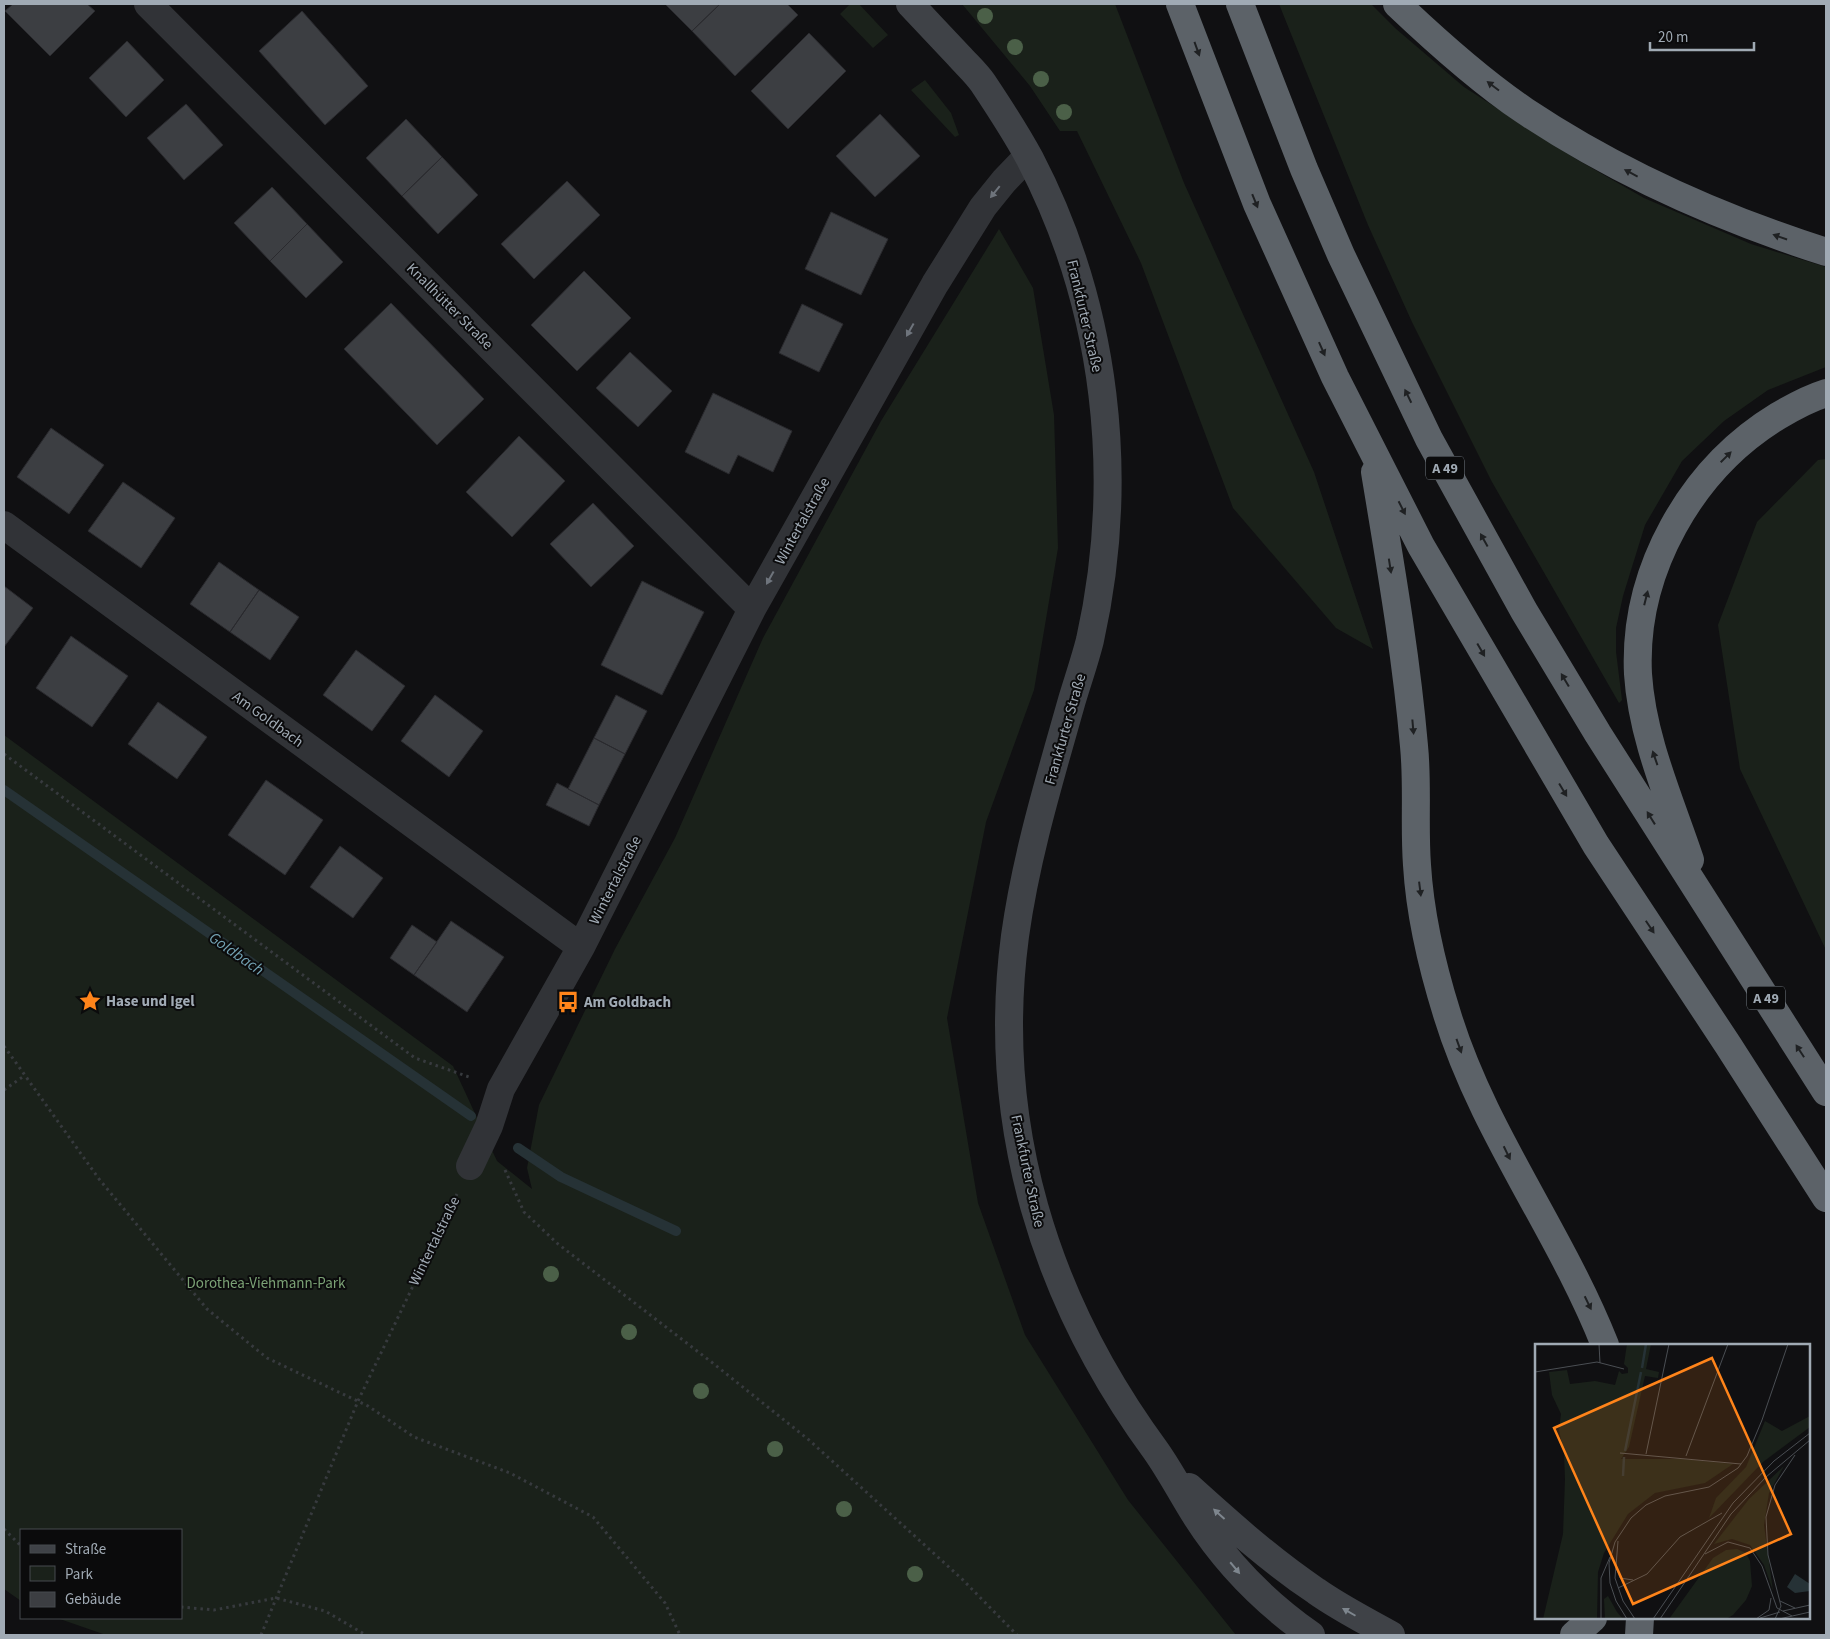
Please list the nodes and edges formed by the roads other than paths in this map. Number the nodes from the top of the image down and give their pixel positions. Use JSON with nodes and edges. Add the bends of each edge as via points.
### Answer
{"nodes":[{"id":1,"x":148,"y":4,"type":"edge"},
{"id":2,"x":910,"y":4,"type":"edge"},
{"id":3,"x":1180,"y":4,"type":"edge"},
{"id":4,"x":1240,"y":4,"type":"edge"},
{"id":5,"x":1397,"y":4,"type":"edge"},
{"id":6,"x":1028,"y":156,"type":"junction"},
{"id":7,"x":1826,"y":252,"type":"edge"},
{"id":8,"x":1826,"y":393,"type":"edge"},
{"id":9,"x":1371,"y":449,"type":"junction"},
{"id":10,"x":4,"y":526,"type":"edge"},
{"id":11,"x":752,"y":609,"type":"junction"},
{"id":12,"x":1705,"y":904,"type":"junction"},
{"id":13,"x":581,"y":947,"type":"junction"},
{"id":14,"x":1826,"y":1092,"type":"edge"},
{"id":15,"x":470,"y":1166,"type":"road end"},
{"id":16,"x":1826,"y":1198,"type":"edge"},
{"id":17,"x":1605,"y":1344,"type":"edge"},
{"id":18,"x":1170,"y":1470,"type":"junction"},
{"id":19,"x":1592,"y":1619,"type":"edge"},
{"id":20,"x":1640,"y":1619,"type":"edge"},
{"id":21,"x":1311,"y":1635,"type":"edge"},
{"id":22,"x":1392,"y":1635,"type":"edge"},
{"id":23,"x":1574,"y":1635,"type":"edge"},
{"id":24,"x":1639,"y":1635,"type":"edge"}],
"edges":[{"from":1,"to":11,"type":"street","name":"Knallhütter Straße"},
{"from":2,"to":6,"type":"main road","name":"Frankfurter Straße","via":[[980,79]]},
{"from":3,"to":9,"type":"highway","one_way":true,"via":[[1257,204]]},
{"from":12,"to":4,"type":"highway","number":"A 49","one_way":true,"via":[[1524,611],[1429,439],[1341,255]]},
{"from":7,"to":5,"type":"highway","one_way":true,"via":[[1648,183],[1586,149],[1524,110],[1479,76]]},
{"from":6,"to":11,"type":"street","name":"Wintertalstraße","one_way":true,"via":[[983,207],[935,284]]},
{"from":6,"to":18,"type":"main road","name":"Frankfurter Straße","via":[[1054,211],[1085,301],[1104,403],[1108,481],[1101,585],[1089,644],[1037,827],[1015,937],[1010,993],[1018,1143],[1042,1235],[1058,1277],[1099,1362]]},
{"from":12,"to":8,"type":"highway","one_way":true,"via":[[1650,742],[1642,708],[1638,674],[1644,604],[1660,554],[1677,519],[1714,469],[1762,426]]},
{"from":9,"to":16,"type":"highway","one_way":true,"via":[[1421,546],[1596,845]]},
{"from":9,"to":17,"type":"highway","one_way":true,"via":[[1408,682],[1416,765],[1417,867],[1434,968],[1465,1063],[1516,1172],[1590,1307]]},
{"from":10,"to":13,"type":"street","name":"Am Goldbach"},
{"from":11,"to":13,"type":"street","name":"Wintertalstraße"},
{"from":14,"to":12,"type":"highway","number":"A 49","one_way":true},
{"from":13,"to":15,"type":"street","name":"Wintertalstraße","via":[[501,1089],[489,1126]]},
{"from":18,"to":21,"type":"main road","one_way":true,"via":[[1194,1513],[1236,1570],[1269,1602]]},
{"from":22,"to":18,"type":"main road","one_way":true,"via":[[1317,1592],[1281,1566]]},
{"from":19,"to":23,"type":"highway"},
{"from":20,"to":24,"type":"highway"}]}
